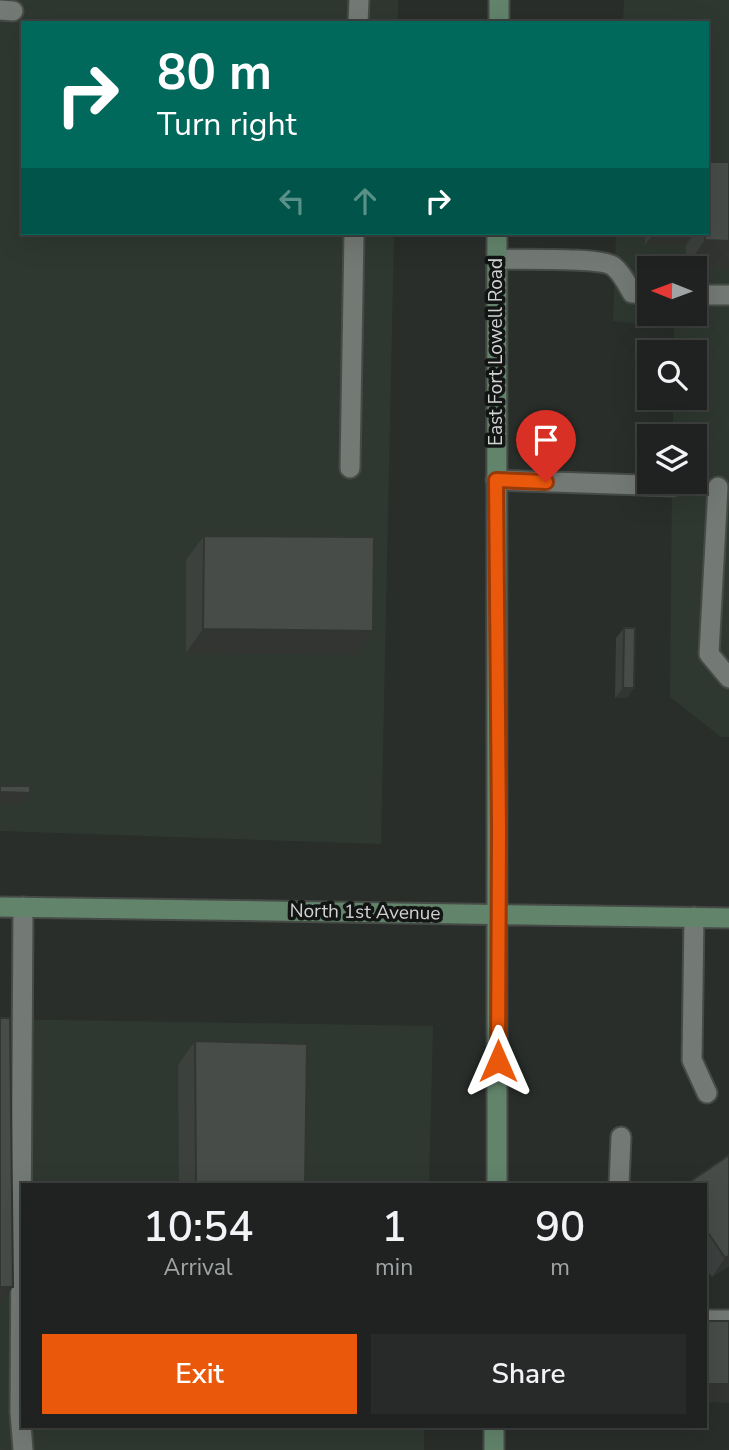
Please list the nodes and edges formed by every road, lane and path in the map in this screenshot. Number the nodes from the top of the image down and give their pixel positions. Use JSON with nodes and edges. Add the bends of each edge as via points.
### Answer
{"nodes":[{"id":1,"x":359,"y":0,"type":"edge"},
{"id":2,"x":499,"y":0,"type":"edge"},
{"id":3,"x":358,"y":21,"type":"edge"},
{"id":4,"x":499,"y":21,"type":"edge"},
{"id":5,"x":354,"y":235,"type":"edge"},
{"id":6,"x":497,"y":235,"type":"edge"},
{"id":7,"x":497,"y":260,"type":"junction"},
{"id":8,"x":637,"y":293,"type":"edge"},
{"id":9,"x":707,"y":295,"type":"edge"},
{"id":10,"x":729,"y":295,"type":"edge"},
{"id":11,"x":350,"y":468,"type":"dead end"},
{"id":12,"x":496,"y":480,"type":"junction"},
{"id":13,"x":637,"y":485,"type":"edge"},
{"id":14,"x":718,"y":487,"type":"dead end"},
{"id":15,"x":729,"y":678,"type":"edge"},
{"id":16,"x":0,"y":907,"type":"edge"},
{"id":17,"x":23,"y":907,"type":"junction"},
{"id":18,"x":499,"y":914,"type":"junction"},
{"id":19,"x":694,"y":917,"type":"junction"},
{"id":20,"x":729,"y":918,"type":"edge"},
{"id":21,"x":707,"y":1093,"type":"dead end"},
{"id":22,"x":621,"y":1137,"type":"dead end"},
{"id":23,"x":21,"y":1183,"type":"edge"},
{"id":24,"x":497,"y":1183,"type":"edge"},
{"id":25,"x":619,"y":1183,"type":"edge"},
{"id":26,"x":21,"y":1244,"type":"edge"},
{"id":27,"x":707,"y":1320,"type":"edge"},
{"id":28,"x":729,"y":1320,"type":"edge"},
{"id":29,"x":21,"y":1425,"type":"edge"},
{"id":30,"x":21,"y":1428,"type":"edge"},
{"id":31,"x":494,"y":1428,"type":"edge"},
{"id":32,"x":23,"y":1450,"type":"edge"},
{"id":33,"x":494,"y":1450,"type":"edge"}],
"edges":[{"from":1,"to":3,"type":"lane"},
{"from":2,"to":4,"type":"main road"},
{"from":5,"to":11,"type":"lane"},
{"from":6,"to":7,"type":"main road","name":"East Fort Lowell Road"},
{"from":7,"to":8,"type":"lane","via":[[611,264],[632,293]]},
{"from":7,"to":12,"type":"main road","name":"East Fort Lowell Road"},
{"from":9,"to":10,"type":"lane"},
{"from":12,"to":13,"type":"lane"},
{"from":12,"to":18,"type":"main road","name":"East Fort Lowell Road"},
{"from":14,"to":15,"type":"lane","via":[[709,654]]},
{"from":16,"to":17,"type":"main road","name":"North 1st Avenue"},
{"from":17,"to":18,"type":"main road","name":"North 1st Avenue"},
{"from":17,"to":23,"type":"lane"},
{"from":18,"to":19,"type":"main road","name":"North 1st Avenue"},
{"from":18,"to":24,"type":"main road","name":"East Fort Lowell Road"},
{"from":19,"to":20,"type":"main road","name":"North 1st Avenue"},
{"from":19,"to":21,"type":"lane","via":[[692,1060]]},
{"from":22,"to":25,"type":"lane"},
{"from":26,"to":29,"type":"lane"},
{"from":27,"to":28,"type":"lane"},
{"from":30,"to":32,"type":"lane"},
{"from":31,"to":33,"type":"main road"}]}
